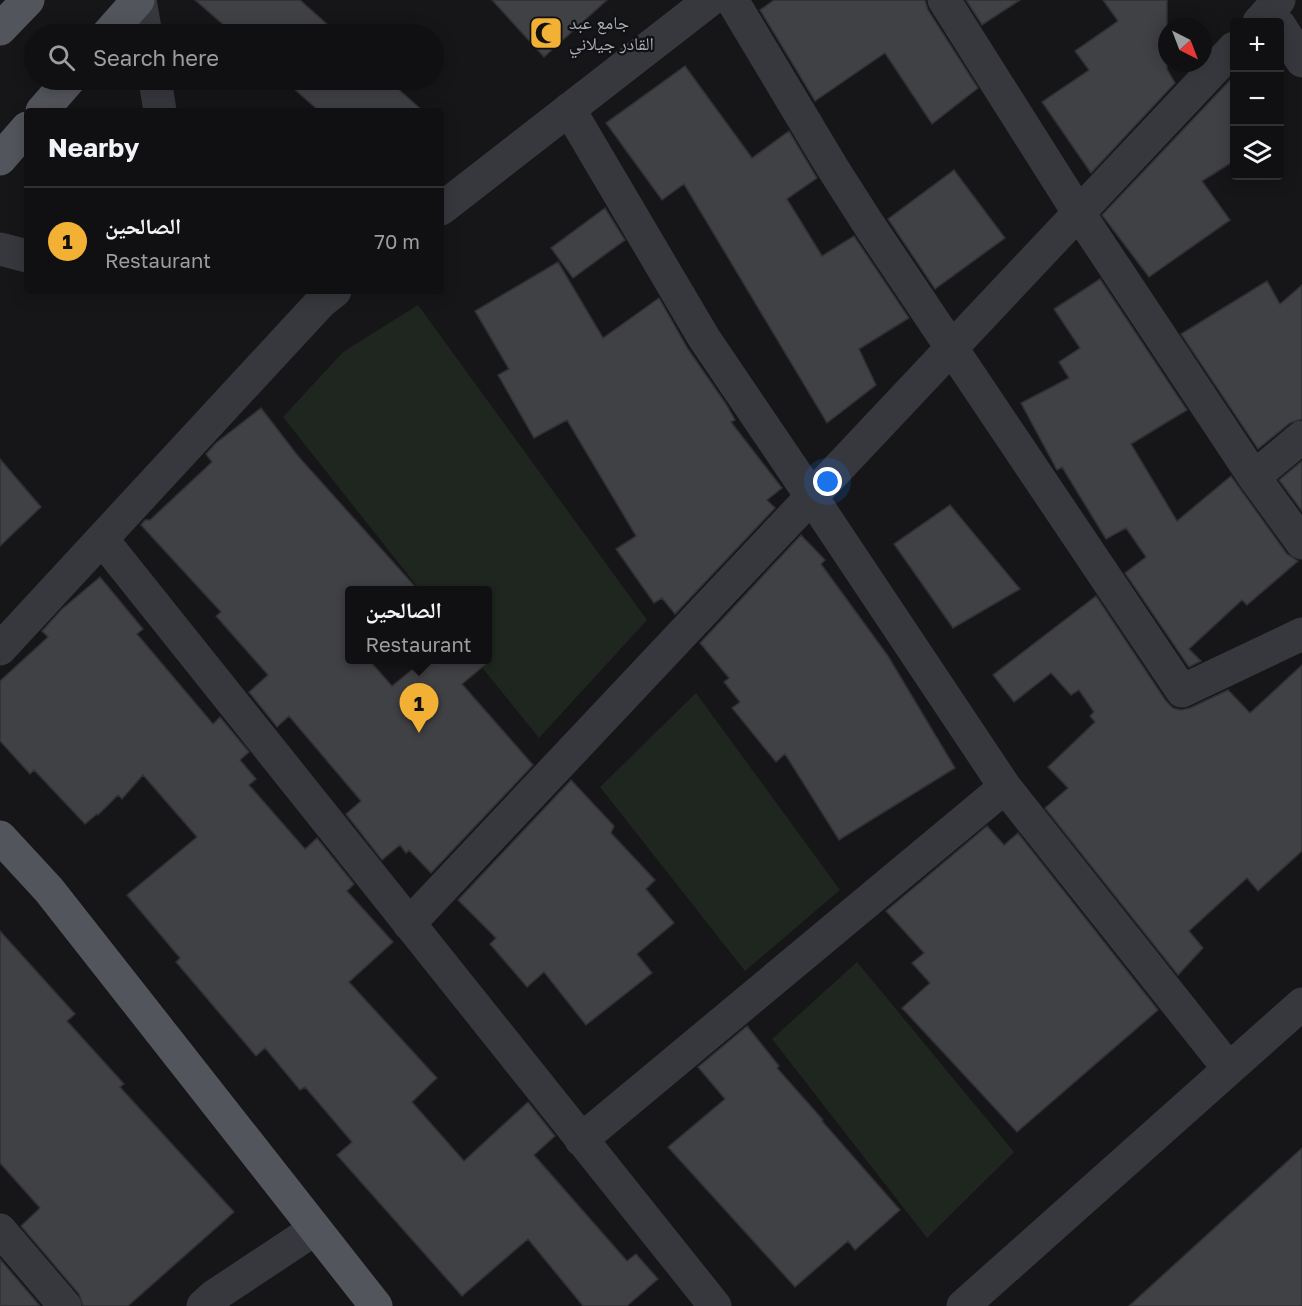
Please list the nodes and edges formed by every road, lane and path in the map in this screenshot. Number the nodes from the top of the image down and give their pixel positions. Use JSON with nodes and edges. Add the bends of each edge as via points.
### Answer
{"nodes":[{"id":1,"x":27,"y":0,"type":"edge"},
{"id":2,"x":139,"y":0,"type":"edge"},
{"id":3,"x":710,"y":0,"type":"edge"},
{"id":4,"x":732,"y":0,"type":"edge"},
{"id":5,"x":944,"y":0,"type":"edge"},
{"id":6,"x":1271,"y":14,"type":"edge"},
{"id":7,"x":117,"y":24,"type":"edge"},
{"id":8,"x":144,"y":24,"type":"edge"},
{"id":9,"x":0,"y":29,"type":"edge"},
{"id":10,"x":1230,"y":52,"type":"edge"},
{"id":11,"x":1302,"y":61,"type":"edge"},
{"id":12,"x":60,"y":90,"type":"edge"},
{"id":13,"x":156,"y":90,"type":"edge"},
{"id":14,"x":45,"y":108,"type":"edge"},
{"id":15,"x":159,"y":108,"type":"edge"},
{"id":16,"x":569,"y":109,"type":"junction"},
{"id":17,"x":24,"y":131,"type":"edge"},
{"id":18,"x":0,"y":159,"type":"edge"},
{"id":19,"x":444,"y":207,"type":"edge"},
{"id":20,"x":1078,"y":212,"type":"junction"},
{"id":21,"x":0,"y":249,"type":"edge"},
{"id":22,"x":24,"y":255,"type":"edge"},
{"id":23,"x":331,"y":294,"type":"edge"},
{"id":24,"x":951,"y":347,"type":"junction"},
{"id":25,"x":1302,"y":437,"type":"edge"},
{"id":26,"x":1254,"y":477,"type":"junction"},
{"id":27,"x":812,"y":496,"type":"junction"},
{"id":28,"x":102,"y":539,"type":"junction"},
{"id":29,"x":1302,"y":543,"type":"edge"},
{"id":30,"x":1302,"y":634,"type":"edge"},
{"id":31,"x":0,"y":649,"type":"edge"},
{"id":32,"x":1005,"y":787,"type":"junction"},
{"id":33,"x":0,"y":837,"type":"edge"},
{"id":34,"x":409,"y":924,"type":"junction"},
{"id":35,"x":1302,"y":1005,"type":"edge"},
{"id":36,"x":1229,"y":1069,"type":"junction"},
{"id":37,"x":581,"y":1140,"type":"junction"},
{"id":38,"x":315,"y":1229,"type":"junction"},
{"id":39,"x":0,"y":1230,"type":"edge"},
{"id":40,"x":64,"y":1306,"type":"edge"},
{"id":41,"x":203,"y":1306,"type":"edge"},
{"id":42,"x":376,"y":1306,"type":"edge"},
{"id":43,"x":715,"y":1306,"type":"edge"},
{"id":44,"x":963,"y":1306,"type":"edge"}],
"edges":[{"from":1,"to":9,"type":"main road"},
{"from":2,"to":7,"type":"main road"},
{"from":2,"to":8,"type":"street"},
{"from":3,"to":16,"type":"street"},
{"from":4,"to":24,"type":"street","via":[[832,167]]},
{"from":5,"to":20,"type":"street"},
{"from":6,"to":11,"type":"street"},
{"from":10,"to":20,"type":"street"},
{"from":12,"to":14,"type":"main road"},
{"from":13,"to":15,"type":"street"},
{"from":16,"to":19,"type":"street"},
{"from":16,"to":27,"type":"street","via":[[704,338]]},
{"from":17,"to":18,"type":"main road"},
{"from":20,"to":24,"type":"street"},
{"from":20,"to":26,"type":"street"},
{"from":21,"to":22,"type":"street"},
{"from":23,"to":28,"type":"street"},
{"from":24,"to":27,"type":"street"},
{"from":24,"to":30,"type":"street","via":[[1182,691]]},
{"from":25,"to":26,"type":"street"},
{"from":26,"to":29,"type":"street"},
{"from":27,"to":32,"type":"street"},
{"from":27,"to":34,"type":"street"},
{"from":28,"to":31,"type":"street"},
{"from":28,"to":34,"type":"street"},
{"from":32,"to":36,"type":"street"},
{"from":32,"to":37,"type":"street"},
{"from":33,"to":38,"type":"main road","via":[[49,890]]},
{"from":34,"to":37,"type":"street"},
{"from":35,"to":36,"type":"street"},
{"from":36,"to":44,"type":"street"},
{"from":37,"to":43,"type":"street"},
{"from":38,"to":41,"type":"street"},
{"from":38,"to":42,"type":"main road"},
{"from":39,"to":40,"type":"street"}]}
